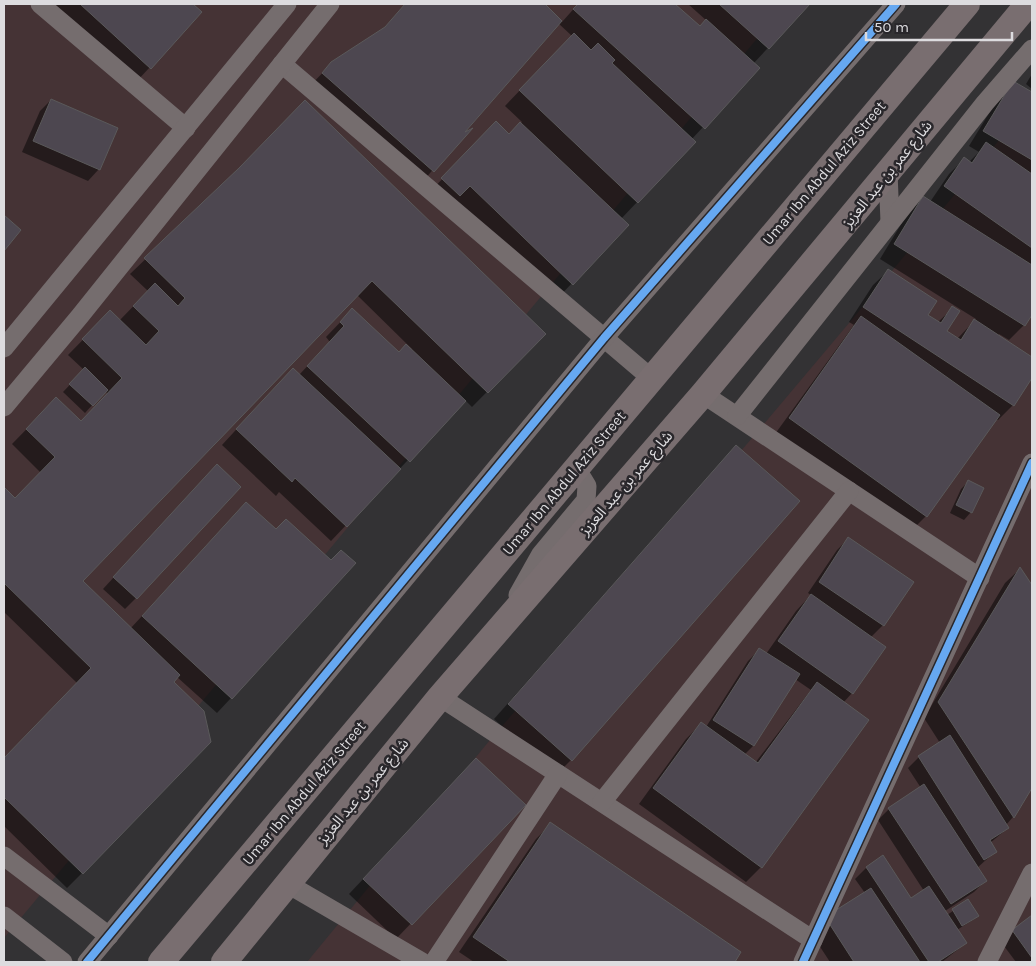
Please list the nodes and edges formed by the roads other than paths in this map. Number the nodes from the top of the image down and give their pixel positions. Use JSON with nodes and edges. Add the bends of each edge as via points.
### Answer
{"nodes":[{"id":1,"x":40,"y":4,"type":"edge"},
{"id":2,"x":287,"y":4,"type":"edge"},
{"id":3,"x":330,"y":4,"type":"edge"},
{"id":4,"x":896,"y":4,"type":"edge"},
{"id":5,"x":967,"y":4,"type":"edge"},
{"id":6,"x":1028,"y":4,"type":"edge"},
{"id":7,"x":1032,"y":49,"type":"edge"},
{"id":8,"x":282,"y":64,"type":"junction"},
{"id":9,"x":186,"y":128,"type":"junction"},
{"id":10,"x":888,"y":172,"type":"junction"},
{"id":11,"x":890,"y":222,"type":"junction"},
{"id":12,"x":604,"y":338,"type":"junction"},
{"id":13,"x":4,"y":348,"type":"edge"},
{"id":14,"x":651,"y":378,"type":"junction"},
{"id":15,"x":703,"y":394,"type":"junction"},
{"id":16,"x":4,"y":407,"type":"edge"},
{"id":17,"x":737,"y":416,"type":"junction"},
{"id":18,"x":576,"y":468,"type":"junction"},
{"id":19,"x":1031,"y":472,"type":"edge"},
{"id":20,"x":849,"y":491,"type":"junction"},
{"id":21,"x":980,"y":578,"type":"junction"},
{"id":22,"x":496,"y":633,"type":"junction"},
{"id":23,"x":440,"y":697,"type":"junction"},
{"id":24,"x":558,"y":774,"type":"junction"},
{"id":25,"x":602,"y":802,"type":"junction"},
{"id":26,"x":4,"y":856,"type":"edge"},
{"id":27,"x":1032,"y":873,"type":"edge"},
{"id":28,"x":286,"y":883,"type":"junction"},
{"id":29,"x":4,"y":916,"type":"edge"},
{"id":30,"x":197,"y":920,"type":"junction"},
{"id":31,"x":109,"y":936,"type":"junction"},
{"id":32,"x":813,"y":940,"type":"junction"},
{"id":33,"x":805,"y":961,"type":"edge"},
{"id":34,"x":63,"y":962,"type":"edge"},
{"id":35,"x":87,"y":962,"type":"edge"},
{"id":36,"x":161,"y":962,"type":"edge"},
{"id":37,"x":179,"y":962,"type":"edge"},
{"id":38,"x":224,"y":962,"type":"edge"},
{"id":39,"x":422,"y":962,"type":"edge"},
{"id":40,"x":434,"y":962,"type":"edge"},
{"id":41,"x":987,"y":962,"type":"edge"}],
"edges":[{"from":1,"to":9,"type":"street"},
{"from":2,"to":9,"type":"street"},
{"from":3,"to":8,"type":"street"},
{"from":4,"to":12,"type":"street"},
{"from":5,"to":14,"type":"main road","name":"Umar Ibn Abdul Aziz Street"},
{"from":6,"to":10,"type":"main road","name":"شارع عمر بن عبد العزيز"},
{"from":7,"to":11,"type":"street"},
{"from":8,"to":12,"type":"street"},
{"from":8,"to":16,"type":"street"},
{"from":9,"to":13,"type":"street"},
{"from":10,"to":11,"type":"street"},
{"from":10,"to":15,"type":"main road","name":"شارع عمر بن عبد العزيز"},
{"from":11,"to":17,"type":"street"},
{"from":12,"to":14,"type":"street"},
{"from":12,"to":31,"type":"street"},
{"from":14,"to":18,"type":"main road","name":"Umar Ibn Abdul Aziz Street"},
{"from":15,"to":17,"type":"street"},
{"from":15,"to":22,"type":"main road","name":"شارع عمر بن عبد العزيز"},
{"from":17,"to":20,"type":"street"},
{"from":18,"to":22,"type":"street","via":[[587,486],[586,500],[541,554]]},
{"from":18,"to":30,"type":"main road","name":"Umar Ibn Abdul Aziz Street"},
{"from":19,"to":21,"type":"street"},
{"from":20,"to":21,"type":"street"},
{"from":20,"to":25,"type":"street"},
{"from":21,"to":32,"type":"street"},
{"from":22,"to":23,"type":"main road","name":"شارع عمر بن عبد العزيز"},
{"from":23,"to":24,"type":"street"},
{"from":23,"to":28,"type":"main road","name":"شارع عمر بن عبد العزيز"},
{"from":24,"to":25,"type":"street"},
{"from":24,"to":40,"type":"street"},
{"from":25,"to":32,"type":"street"},
{"from":26,"to":31,"type":"street"},
{"from":27,"to":41,"type":"street"},
{"from":28,"to":38,"type":"main road","name":"شارع عمر بن عبد العزيز"},
{"from":28,"to":39,"type":"street"},
{"from":29,"to":34,"type":"street"},
{"from":30,"to":36,"type":"main road","name":"Umar Ibn Abdul Aziz Street"},
{"from":30,"to":37,"type":"street"},
{"from":31,"to":35,"type":"street"},
{"from":32,"to":33,"type":"street"}]}
